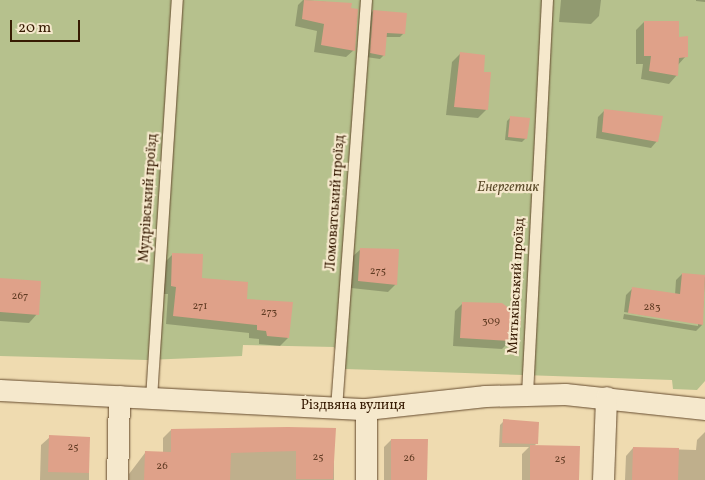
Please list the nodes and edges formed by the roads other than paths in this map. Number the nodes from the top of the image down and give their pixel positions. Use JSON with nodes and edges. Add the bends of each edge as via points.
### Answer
{"nodes":[{"id":1,"x":177,"y":0,"type":"edge"},
{"id":2,"x":366,"y":0,"type":"edge"},
{"id":3,"x":547,"y":0,"type":"edge"},
{"id":4,"x":0,"y":390,"type":"edge"},
{"id":5,"x":526,"y":394,"type":"junction"},
{"id":6,"x":119,"y":396,"type":"junction"},
{"id":7,"x":606,"y":397,"type":"junction"},
{"id":8,"x":151,"y":398,"type":"junction"},
{"id":9,"x":336,"y":408,"type":"junction"},
{"id":10,"x":366,"y":409,"type":"junction"},
{"id":11,"x":705,"y":409,"type":"edge"},
{"id":12,"x":117,"y":480,"type":"edge"},
{"id":13,"x":366,"y":480,"type":"edge"},
{"id":14,"x":603,"y":480,"type":"edge"}],
"edges":[{"from":1,"to":8,"type":"lane","name":"Мудрівський проїзд"},
{"from":2,"to":9,"type":"lane","name":"Ломоватський проїзд"},
{"from":3,"to":5,"type":"lane","name":"Митьківський проїзд"},
{"from":4,"to":6,"type":"street","name":"Різдвяна вулиця"},
{"from":5,"to":7,"type":"street","name":"Різдвяна вулиця"},
{"from":5,"to":10,"type":"street","name":"Різдвяна вулиця"},
{"from":6,"to":8,"type":"street","name":"Різдвяна вулиця"},
{"from":6,"to":12,"type":"street"},
{"from":7,"to":11,"type":"street","name":"Різдвяна вулиця"},
{"from":7,"to":14,"type":"street"},
{"from":8,"to":9,"type":"street","name":"Різдвяна вулиця"},
{"from":9,"to":10,"type":"street","name":"Різдвяна вулиця"},
{"from":10,"to":13,"type":"street"}]}
